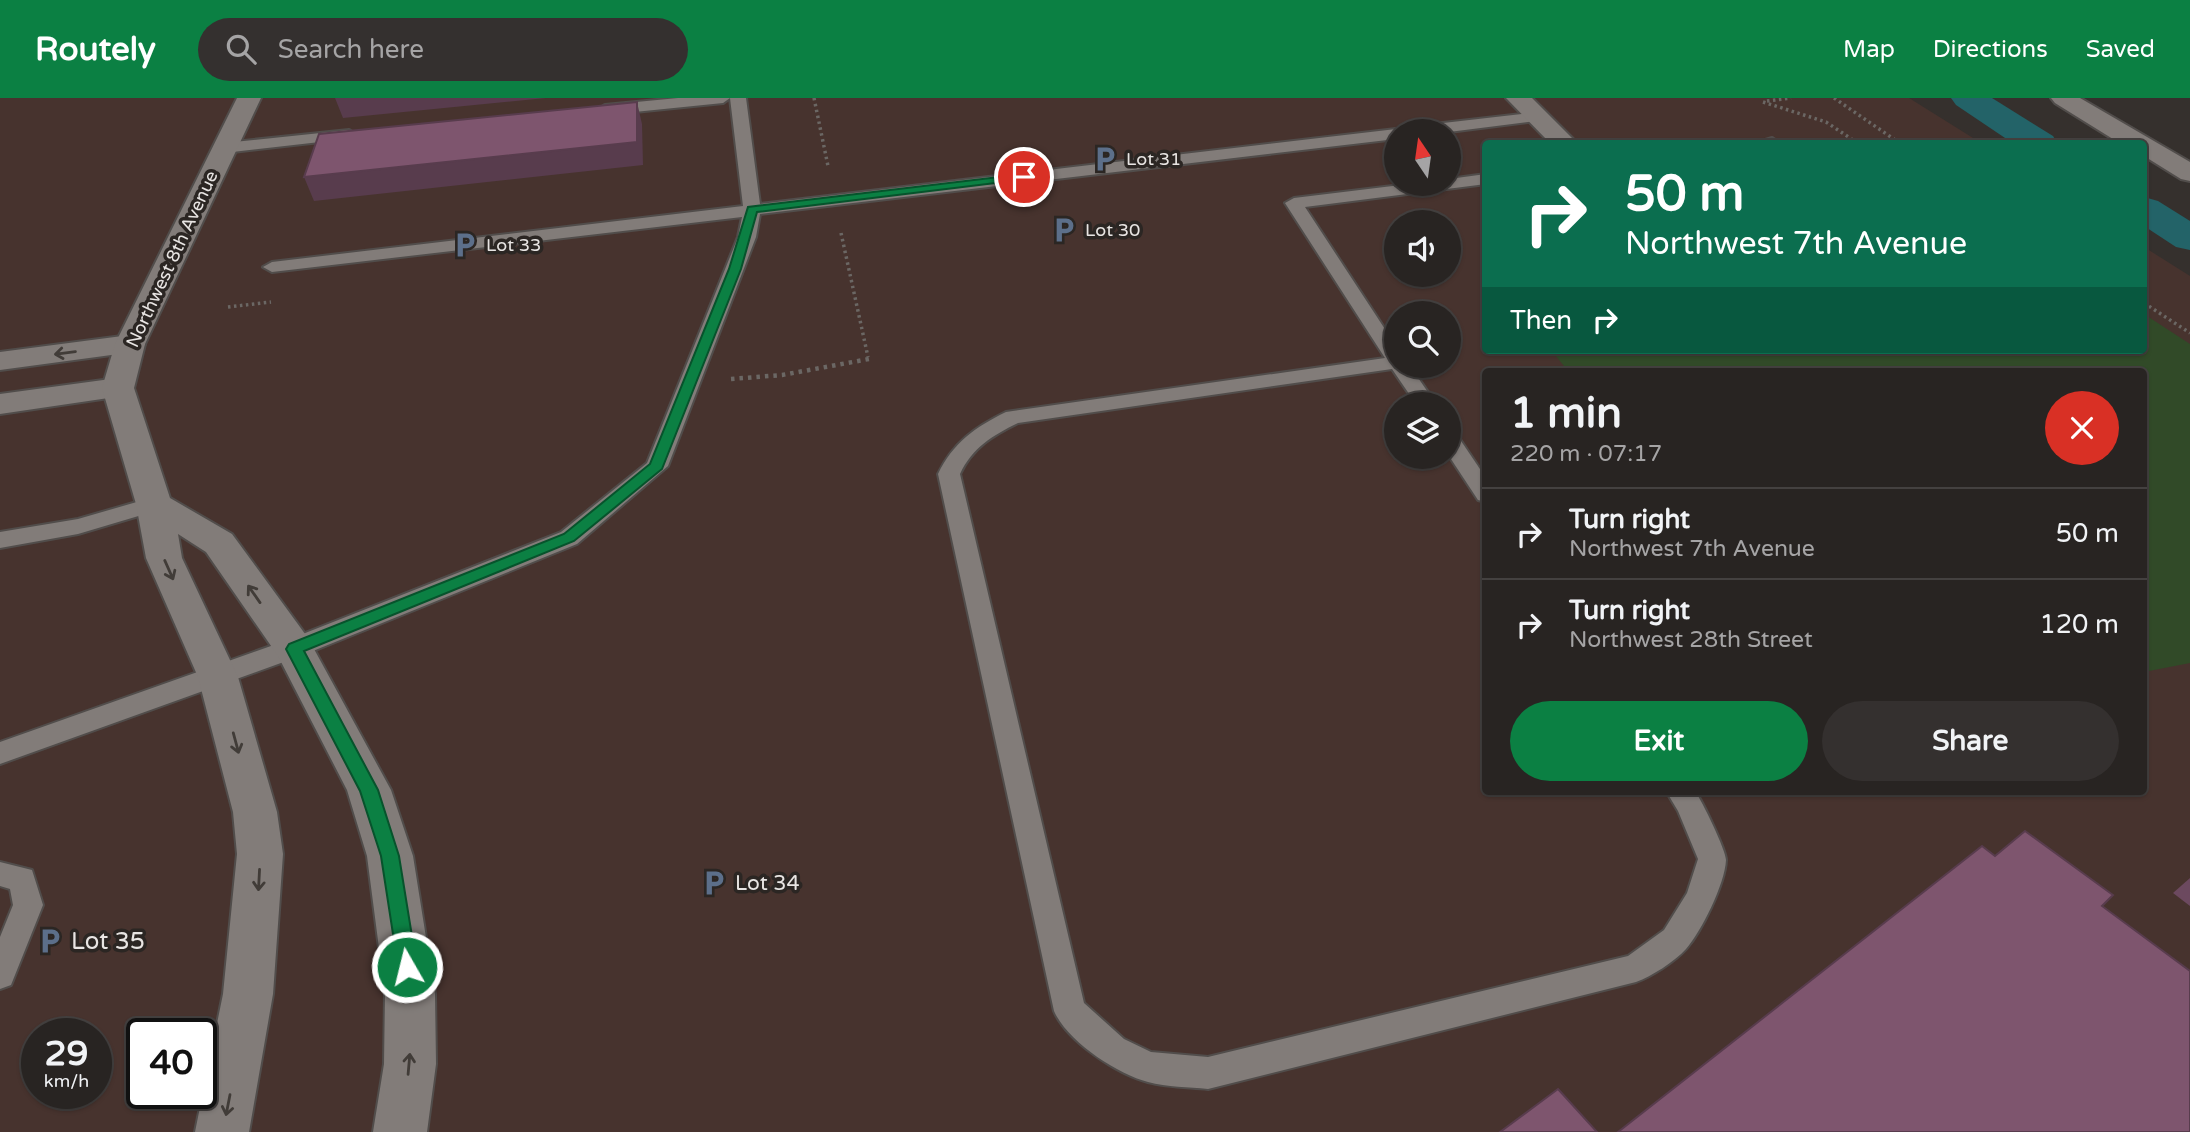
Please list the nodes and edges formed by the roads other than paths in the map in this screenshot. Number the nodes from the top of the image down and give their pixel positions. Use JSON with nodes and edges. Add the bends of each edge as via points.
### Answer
{"nodes":[{"id":1,"x":249,"y":98,"type":"edge"},
{"id":2,"x":723,"y":98,"type":"edge"},
{"id":3,"x":738,"y":98,"type":"edge"},
{"id":4,"x":1518,"y":98,"type":"edge"},
{"id":5,"x":2063,"y":98,"type":"edge"},
{"id":6,"x":585,"y":112,"type":"edge"},
{"id":7,"x":1538,"y":117,"type":"junction"},
{"id":8,"x":1461,"y":126,"type":"edge"},
{"id":9,"x":369,"y":133,"type":"edge"},
{"id":10,"x":1384,"y":135,"type":"edge"},
{"id":11,"x":1562,"y":140,"type":"edge"},
{"id":12,"x":2134,"y":140,"type":"edge"},
{"id":13,"x":224,"y":148,"type":"junction"},
{"id":14,"x":2147,"y":148,"type":"edge"},
{"id":15,"x":2190,"y":173,"type":"edge"},
{"id":16,"x":1482,"y":180,"type":"edge"},
{"id":17,"x":1461,"y":182,"type":"edge"},
{"id":18,"x":1384,"y":192,"type":"edge"},
{"id":19,"x":752,"y":209,"type":"junction"},
{"id":20,"x":272,"y":267,"type":"dead end"},
{"id":21,"x":1384,"y":342,"type":"edge"},
{"id":22,"x":130,"y":344,"type":"junction"},
{"id":23,"x":0,"y":361,"type":"edge"},
{"id":24,"x":1384,"y":363,"type":"edge"},
{"id":25,"x":118,"y":388,"type":"junction"},
{"id":26,"x":0,"y":404,"type":"edge"},
{"id":27,"x":1461,"y":458,"type":"edge"},
{"id":28,"x":1482,"y":489,"type":"edge"},
{"id":29,"x":154,"y":504,"type":"junction"},
{"id":30,"x":0,"y":540,"type":"edge"},
{"id":31,"x":295,"y":649,"type":"junction"},
{"id":32,"x":218,"y":677,"type":"junction"},
{"id":33,"x":0,"y":753,"type":"edge"},
{"id":34,"x":1683,"y":795,"type":"edge"},
{"id":35,"x":0,"y":874,"type":"edge"},
{"id":36,"x":0,"y":975,"type":"edge"},
{"id":37,"x":222,"y":1132,"type":"edge"},
{"id":38,"x":400,"y":1132,"type":"edge"}],
"edges":[{"from":1,"to":13,"type":"street","name":"Northwest 8th Avenue"},
{"from":2,"to":6,"type":"lane"},
{"from":3,"to":19,"type":"lane"},
{"from":4,"to":7,"type":"street"},
{"from":5,"to":12,"type":"street"},
{"from":7,"to":8,"type":"lane"},
{"from":7,"to":11,"type":"street"},
{"from":9,"to":13,"type":"lane"},
{"from":10,"to":19,"type":"lane"},
{"from":13,"to":22,"type":"street","name":"Northwest 8th Avenue"},
{"from":14,"to":15,"type":"street"},
{"from":16,"to":17,"type":"lane"},
{"from":18,"to":21,"type":"lane","via":[[1294,203]]},
{"from":19,"to":20,"type":"lane"},
{"from":19,"to":31,"type":"lane","via":[[747,237],[657,466],[569,538]]},
{"from":22,"to":23,"type":"street","one_way":true},
{"from":22,"to":25,"type":"street","name":"Northwest 8th Avenue"},
{"from":24,"to":34,"type":"lane","via":[[1013,417],[986,429],[955,459],[950,474],[1070,1011],[1113,1050],[1149,1068],[1208,1073],[1636,968],[1675,940],[1701,897],[1712,859]]},
{"from":25,"to":26,"type":"street"},
{"from":25,"to":29,"type":"street"},
{"from":27,"to":28,"type":"lane"},
{"from":29,"to":30,"type":"lane","via":[[89,526]]},
{"from":31,"to":29,"type":"street","one_way":true,"via":[[219,542]]},
{"from":29,"to":32,"type":"street","one_way":true,"via":[[164,558]]},
{"from":31,"to":32,"type":"lane"},
{"from":38,"to":31,"type":"street","one_way":true,"via":[[410,1064],[410,994],[390,856],[369,790]]},
{"from":32,"to":33,"type":"lane"},
{"from":32,"to":37,"type":"street","one_way":true,"via":[[255,812],[260,854],[248,994]]},
{"from":35,"to":36,"type":"lane","via":[[22,878],[28,905]]}]}
